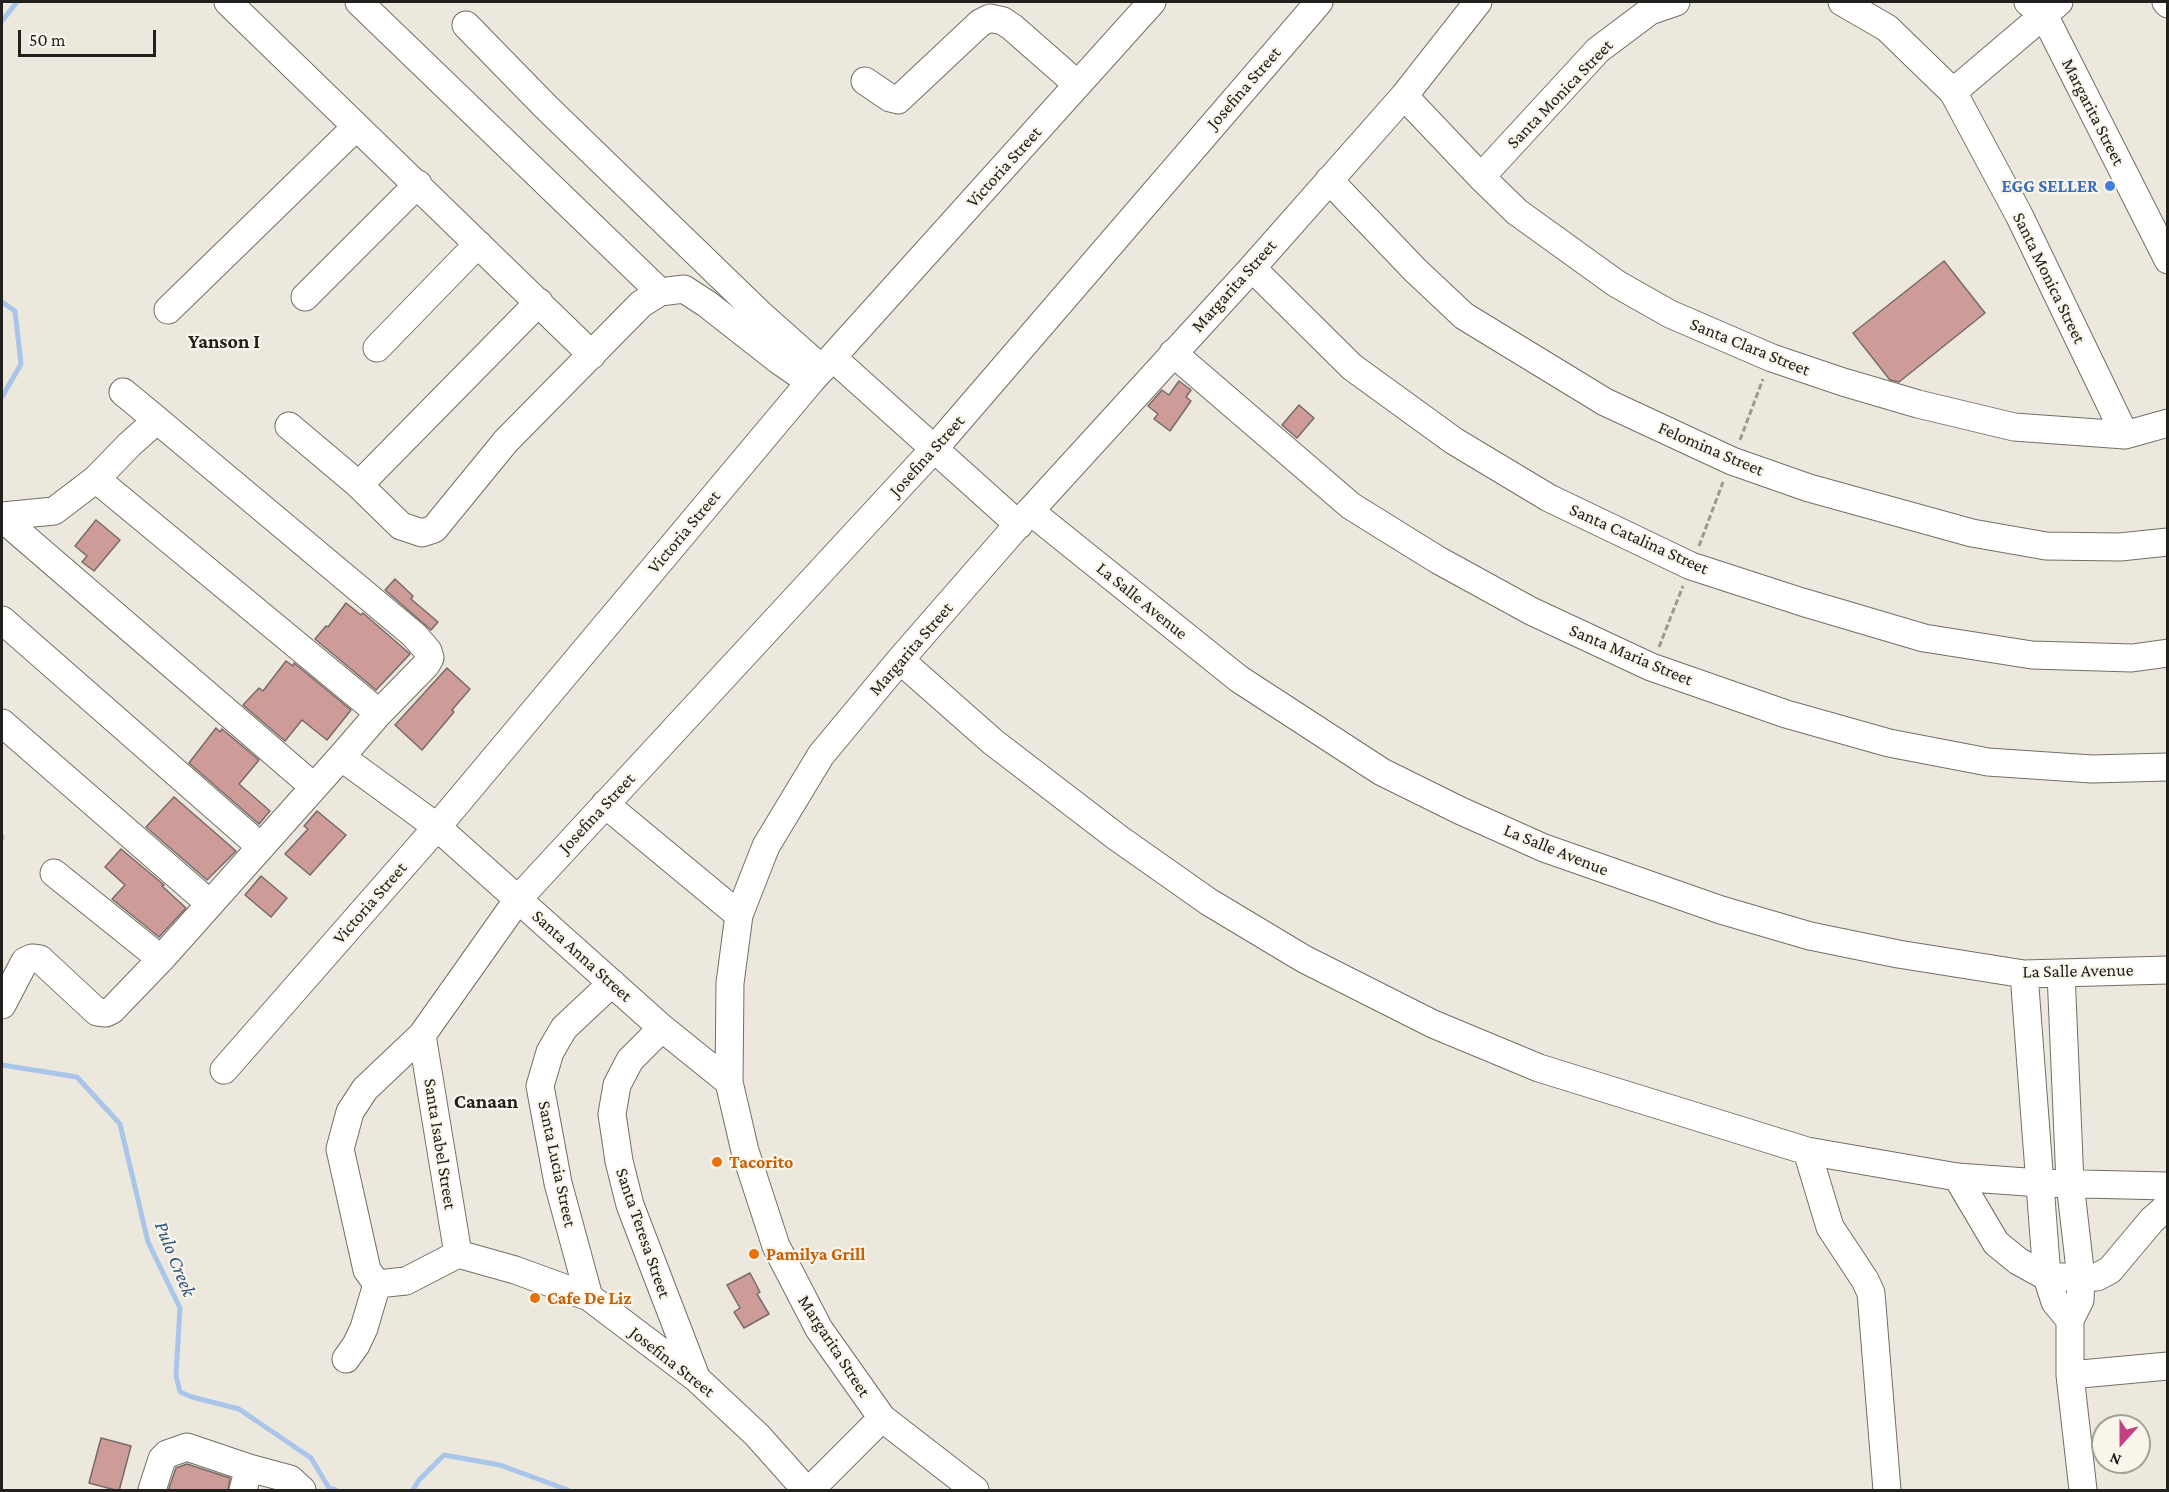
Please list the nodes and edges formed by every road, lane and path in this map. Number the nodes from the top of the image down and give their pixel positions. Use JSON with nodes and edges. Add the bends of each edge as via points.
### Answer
{"nodes":[{"id":1,"x":228,"y":2,"type":"edge"},
{"id":2,"x":359,"y":2,"type":"edge"},
{"id":3,"x":1152,"y":2,"type":"edge"},
{"id":4,"x":1319,"y":2,"type":"edge"},
{"id":5,"x":1478,"y":2,"type":"edge"},
{"id":6,"x":1676,"y":2,"type":"edge"},
{"id":7,"x":1842,"y":2,"type":"edge"},
{"id":8,"x":2044,"y":6,"type":"edge"},
{"id":9,"x":466,"y":25,"type":"dead end"},
{"id":10,"x":865,"y":81,"type":"dead end"},
{"id":11,"x":1077,"y":84,"type":"junction"},
{"id":12,"x":1953,"y":92,"type":"junction"},
{"id":13,"x":1404,"y":96,"type":"junction"},
{"id":14,"x":356,"y":127,"type":"junction"},
{"id":15,"x":1481,"y":177,"type":"junction"},
{"id":16,"x":1329,"y":180,"type":"junction"},
{"id":17,"x":418,"y":184,"type":"junction"},
{"id":18,"x":478,"y":244,"type":"junction"},
{"id":19,"x":2168,"y":261,"type":"edge"},
{"id":20,"x":1252,"y":268,"type":"junction"},
{"id":21,"x":660,"y":292,"type":"junction"},
{"id":22,"x":305,"y":297,"type":"dead end"},
{"id":23,"x":539,"y":302,"type":"junction"},
{"id":24,"x":168,"y":310,"type":"dead end"},
{"id":25,"x":377,"y":348,"type":"dead end"},
{"id":26,"x":1173,"y":353,"type":"junction"},
{"id":27,"x":592,"y":355,"type":"junction"},
{"id":28,"x":1772,"y":358,"type":"junction"},
{"id":29,"x":822,"y":370,"type":"junction"},
{"id":30,"x":123,"y":392,"type":"dead end"},
{"id":31,"x":157,"y":420,"type":"junction"},
{"id":32,"x":2168,"y":423,"type":"edge"},
{"id":33,"x":289,"y":426,"type":"dead end"},
{"id":34,"x":2124,"y":435,"type":"junction"},
{"id":35,"x":934,"y":450,"type":"junction"},
{"id":36,"x":1732,"y":461,"type":"junction"},
{"id":37,"x":96,"y":479,"type":"junction"},
{"id":38,"x":359,"y":485,"type":"junction"},
{"id":39,"x":2,"y":517,"type":"edge"},
{"id":40,"x":1025,"y":518,"type":"junction"},
{"id":41,"x":2168,"y":542,"type":"edge"},
{"id":42,"x":1691,"y":566,"type":"junction"},
{"id":43,"x":2,"y":620,"type":"edge"},
{"id":44,"x":2168,"y":653,"type":"edge"},
{"id":45,"x":900,"y":660,"type":"junction"},
{"id":46,"x":1651,"y":668,"type":"junction"},
{"id":47,"x":379,"y":713,"type":"junction"},
{"id":48,"x":2,"y":723,"type":"edge"},
{"id":49,"x":341,"y":757,"type":"junction"},
{"id":50,"x":2168,"y":767,"type":"edge"},
{"id":51,"x":314,"y":788,"type":"junction"},
{"id":52,"x":605,"y":804,"type":"junction"},
{"id":53,"x":437,"y":827,"type":"junction"},
{"id":54,"x":261,"y":847,"type":"junction"},
{"id":55,"x":54,"y":873,"type":"dead end"},
{"id":56,"x":519,"y":898,"type":"junction"},
{"id":57,"x":209,"y":903,"type":"junction"},
{"id":58,"x":739,"y":915,"type":"junction"},
{"id":59,"x":161,"y":959,"type":"junction"},
{"id":60,"x":2168,"y":970,"type":"edge"},
{"id":61,"x":2061,"y":973,"type":"junction"},
{"id":62,"x":2024,"y":974,"type":"junction"},
{"id":63,"x":612,"y":983,"type":"junction"},
{"id":64,"x":2,"y":1005,"type":"edge"},
{"id":65,"x":662,"y":1028,"type":"junction"},
{"id":66,"x":422,"y":1035,"type":"junction"},
{"id":67,"x":224,"y":1070,"type":"dead end"},
{"id":68,"x":729,"y":1082,"type":"junction"},
{"id":69,"x":1807,"y":1151,"type":"junction"},
{"id":70,"x":1957,"y":1177,"type":"junction"},
{"id":71,"x":2040,"y":1183,"type":"junction"},
{"id":72,"x":2070,"y":1183,"type":"junction"},
{"id":73,"x":2168,"y":1186,"type":"edge"},
{"id":74,"x":2168,"y":1206,"type":"edge"},
{"id":75,"x":458,"y":1254,"type":"junction"},
{"id":76,"x":2047,"y":1277,"type":"junction"},
{"id":77,"x":2081,"y":1278,"type":"junction"},
{"id":78,"x":377,"y":1284,"type":"junction"},
{"id":79,"x":589,"y":1297,"type":"junction"},
{"id":80,"x":2070,"y":1320,"type":"junction"},
{"id":81,"x":345,"y":1359,"type":"dead end"},
{"id":82,"x":2168,"y":1366,"type":"edge"},
{"id":83,"x":2070,"y":1375,"type":"junction"},
{"id":84,"x":696,"y":1378,"type":"junction"},
{"id":85,"x":882,"y":1418,"type":"junction"},
{"id":86,"x":246,"y":1479,"type":"edge"},
{"id":87,"x":152,"y":1491,"type":"edge"},
{"id":88,"x":302,"y":1491,"type":"edge"},
{"id":89,"x":808,"y":1491,"type":"edge"},
{"id":90,"x":975,"y":1491,"type":"edge"},
{"id":91,"x":1887,"y":1491,"type":"edge"},
{"id":92,"x":2083,"y":1491,"type":"edge"}],
"edges":[{"from":1,"to":14,"type":"street"},
{"from":2,"to":21,"type":"street"},
{"from":3,"to":11,"type":"street","name":"Victoria Street"},
{"from":4,"to":35,"type":"street","name":"Josefina Street"},
{"from":5,"to":13,"type":"street","name":"Margarita Street"},
{"from":6,"to":15,"type":"street","name":"Santa Monica Street","via":[[1650,11],[1598,50]]},
{"from":7,"to":12,"type":"street","name":"Santa Monica Street","via":[[1887,28]]},
{"from":8,"to":12,"type":"street"},
{"from":8,"to":19,"type":"street","name":"Margarita Street"},
{"from":9,"to":29,"type":"street"},
{"from":10,"to":11,"type":"street","via":[[898,100],[990,18],[1012,27]]},
{"from":11,"to":29,"type":"street","name":"Victoria Street"},
{"from":12,"to":34,"type":"street","name":"Santa Monica Street","via":[[2019,215]]},
{"from":13,"to":15,"type":"street","name":"Santa Clara Street"},
{"from":13,"to":16,"type":"street","name":"Margarita Street"},
{"from":14,"to":17,"type":"street"},
{"from":14,"to":24,"type":"street"},
{"from":15,"to":28,"type":"street","name":"Santa Clara Street","via":[[1517,212],[1617,284],[1670,315]]},
{"from":16,"to":20,"type":"street","name":"Margarita Street"},
{"from":16,"to":36,"type":"street","name":"Felomina Street","via":[[1464,316],[1605,402]]},
{"from":17,"to":18,"type":"street"},
{"from":17,"to":22,"type":"street"},
{"from":18,"to":23,"type":"street"},
{"from":18,"to":25,"type":"street"},
{"from":20,"to":26,"type":"street","name":"Margarita Street"},
{"from":20,"to":42,"type":"street","name":"Santa Catalina Street","via":[[1352,367],[1454,441],[1549,498]]},
{"from":21,"to":27,"type":"street","via":[[641,304]]},
{"from":21,"to":29,"type":"street","via":[[684,289],[781,362]]},
{"from":23,"to":27,"type":"street"},
{"from":23,"to":38,"type":"street"},
{"from":26,"to":40,"type":"street","name":"Margarita Street"},
{"from":26,"to":46,"type":"street","name":"Santa Maria Street","via":[[1351,506],[1521,605]]},
{"from":27,"to":38,"type":"street","via":[[506,441],[434,529],[422,533],[401,526]]},
{"from":28,"to":34,"type":"street","name":"Santa Clara Street","via":[[1918,405],[2014,427]]},
{"from":28,"to":36,"type":"path"},
{"from":29,"to":35,"type":"street","name":"La Salle Avenue"},
{"from":29,"to":53,"type":"street","name":"Victoria Street"},
{"from":30,"to":31,"type":"street"},
{"from":31,"to":37,"type":"street"},
{"from":31,"to":47,"type":"street","via":[[405,627],[428,651],[426,665]]},
{"from":32,"to":34,"type":"street","name":"Santa Clara Street"},
{"from":33,"to":38,"type":"street"},
{"from":35,"to":40,"type":"street","name":"La Salle Avenue"},
{"from":35,"to":52,"type":"street","name":"Josefina Street"},
{"from":36,"to":41,"type":"street","name":"Felomina Street","via":[[1809,488],[1972,533],[2046,546],[2120,547]]},
{"from":36,"to":42,"type":"path"},
{"from":37,"to":39,"type":"street","via":[[54,511]]},
{"from":37,"to":47,"type":"street"},
{"from":39,"to":51,"type":"street"},
{"from":40,"to":45,"type":"street","name":"Margarita Street"},
{"from":40,"to":62,"type":"street","name":"La Salle Avenue","via":[[1239,679],[1382,772],[1461,811],[1544,848],[1721,910],[1810,936]]},
{"from":42,"to":44,"type":"street","name":"Santa Catalina Street","via":[[1924,638],[2032,655],[2132,658]]},
{"from":42,"to":46,"type":"path"},
{"from":43,"to":54,"type":"street"},
{"from":45,"to":58,"type":"street","name":"Margarita Street","via":[[821,755],[766,846]]},
{"from":45,"to":69,"type":"street","via":[[993,741],[1118,838],[1209,902],[1304,959],[1433,1024],[1539,1068]]},
{"from":46,"to":50,"type":"street","name":"Santa Maria Street","via":[[1786,714],[1889,742],[1988,762],[2092,770]]},
{"from":47,"to":49,"type":"street"},
{"from":48,"to":57,"type":"street"},
{"from":49,"to":51,"type":"street"},
{"from":49,"to":53,"type":"street","name":"Santa Anna Street"},
{"from":51,"to":54,"type":"street"},
{"from":52,"to":56,"type":"street","name":"Josefina Street"},
{"from":52,"to":58,"type":"street"},
{"from":53,"to":56,"type":"street","name":"Santa Anna Street"},
{"from":53,"to":67,"type":"street","name":"Victoria Street"},
{"from":54,"to":57,"type":"street"},
{"from":55,"to":59,"type":"street"},
{"from":56,"to":63,"type":"street","name":"Santa Anna Street"},
{"from":56,"to":66,"type":"street","name":"Josefina Street"},
{"from":57,"to":59,"type":"street"},
{"from":58,"to":68,"type":"street","name":"Margarita Street","via":[[730,983]]},
{"from":59,"to":64,"type":"street","via":[[106,1013],[97,1012],[40,959],[32,958],[25,961]]},
{"from":60,"to":61,"type":"street","name":"La Salle Avenue"},
{"from":61,"to":62,"type":"street","name":"La Salle Avenue"},
{"from":61,"to":72,"type":"street"},
{"from":62,"to":71,"type":"street"},
{"from":63,"to":65,"type":"street","name":"Santa Anna Street"},
{"from":63,"to":79,"type":"street","name":"Santa Lucia Street","via":[[564,1028],[550,1052],[540,1086],[558,1183]]},
{"from":65,"to":68,"type":"street","name":"Santa Anna Street"},
{"from":65,"to":84,"type":"street","name":"Santa Teresa Street","via":[[630,1060],[617,1085],[612,1114],[630,1205]]},
{"from":66,"to":75,"type":"street","name":"Santa Isabel Street"},
{"from":66,"to":78,"type":"street","name":"Josefina Street","via":[[365,1089],[350,1112],[340,1149],[366,1269]]},
{"from":68,"to":85,"type":"street","name":"Margarita Street","via":[[745,1151],[776,1246],[819,1329]]},
{"from":69,"to":70,"type":"street"},
{"from":69,"to":91,"type":"street","via":[[1830,1227],[1871,1293]]},
{"from":70,"to":71,"type":"street"},
{"from":70,"to":76,"type":"street","via":[[1996,1243]]},
{"from":71,"to":72,"type":"street"},
{"from":71,"to":76,"type":"street"},
{"from":72,"to":73,"type":"street"},
{"from":72,"to":77,"type":"street"},
{"from":74,"to":77,"type":"street","via":[[2110,1270],[2097,1277]]},
{"from":75,"to":78,"type":"street","via":[[406,1281]]},
{"from":75,"to":79,"type":"street","name":"Josefina Street"},
{"from":76,"to":77,"type":"street"},
{"from":76,"to":80,"type":"street","via":[[2055,1302]]},
{"from":77,"to":80,"type":"street","via":[[2080,1299]]},
{"from":78,"to":81,"type":"street","via":[[364,1328]]},
{"from":79,"to":84,"type":"street","name":"Josefina Street"},
{"from":80,"to":83,"type":"street"},
{"from":82,"to":83,"type":"street"},
{"from":83,"to":92,"type":"street"},
{"from":84,"to":89,"type":"street","name":"Josefina Street","via":[[757,1435]]},
{"from":85,"to":89,"type":"street"},
{"from":85,"to":90,"type":"street","name":"Margarita Street"},
{"from":86,"to":87,"type":"street","via":[[187,1447],[162,1459]]},
{"from":86,"to":88,"type":"street","via":[[290,1479]]}]}
